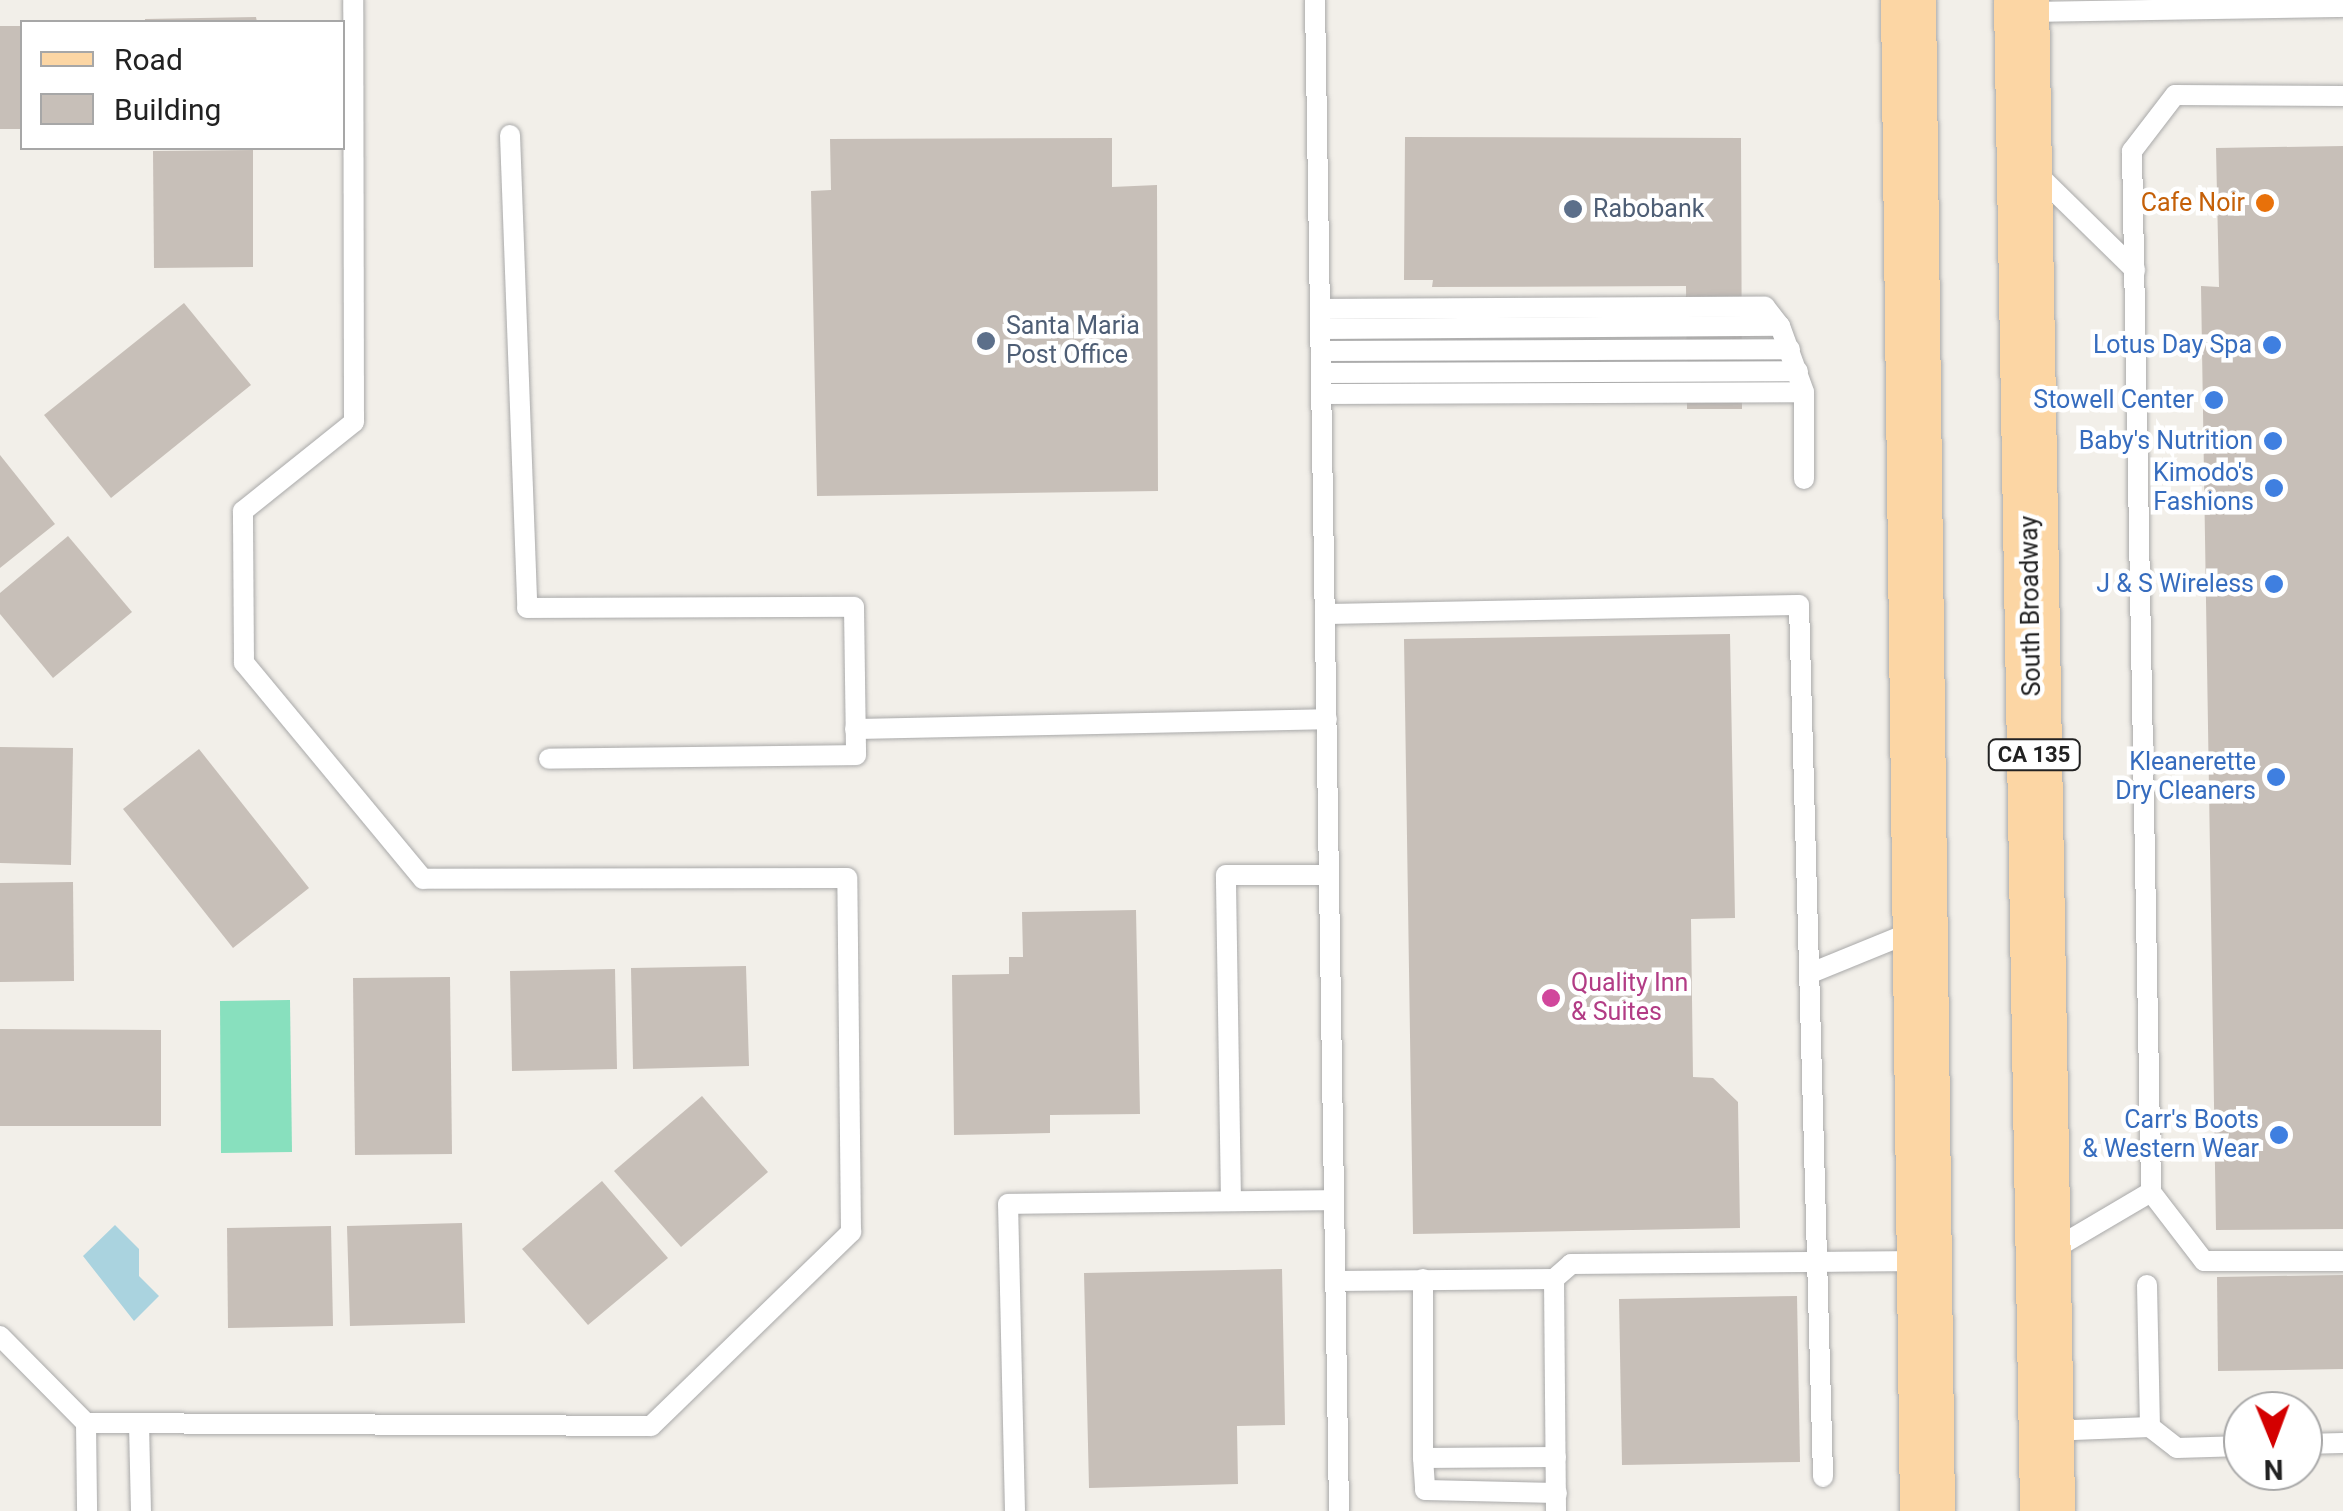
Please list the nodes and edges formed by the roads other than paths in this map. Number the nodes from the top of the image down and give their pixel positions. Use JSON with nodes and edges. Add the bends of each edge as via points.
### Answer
{"nodes":[{"id":1,"x":353,"y":0,"type":"edge"},
{"id":2,"x":1315,"y":0,"type":"edge"},
{"id":3,"x":1908,"y":0,"type":"edge"},
{"id":4,"x":2021,"y":6,"type":"edge"},
{"id":5,"x":2343,"y":7,"type":"edge"},
{"id":6,"x":2343,"y":96,"type":"edge"},
{"id":7,"x":510,"y":136,"type":"dead end"},
{"id":8,"x":2024,"y":160,"type":"junction"},
{"id":9,"x":2136,"y":270,"type":"junction"},
{"id":10,"x":1321,"y":319,"type":"junction"},
{"id":11,"x":1790,"y":348,"type":"junction"},
{"id":12,"x":1321,"y":351,"type":"junction"},
{"id":13,"x":1801,"y":382,"type":"junction"},
{"id":14,"x":1322,"y":384,"type":"junction"},
{"id":15,"x":1804,"y":479,"type":"dead end"},
{"id":16,"x":1325,"y":614,"type":"junction"},
{"id":17,"x":1327,"y":719,"type":"junction"},
{"id":18,"x":855,"y":729,"type":"junction"},
{"id":19,"x":549,"y":759,"type":"dead end"},
{"id":20,"x":1329,"y":875,"type":"junction"},
{"id":21,"x":1920,"y":928,"type":"junction"},
{"id":22,"x":1811,"y":973,"type":"junction"},
{"id":23,"x":2151,"y":1192,"type":"junction"},
{"id":24,"x":1334,"y":1200,"type":"junction"},
{"id":25,"x":1231,"y":1201,"type":"junction"},
{"id":26,"x":2043,"y":1256,"type":"junction"},
{"id":27,"x":1924,"y":1261,"type":"junction"},
{"id":28,"x":2343,"y":1261,"type":"edge"},
{"id":29,"x":1820,"y":1262,"type":"junction"},
{"id":30,"x":1424,"y":1279,"type":"junction"},
{"id":31,"x":1554,"y":1279,"type":"junction"},
{"id":32,"x":1336,"y":1281,"type":"junction"},
{"id":33,"x":2148,"y":1286,"type":"dead end"},
{"id":34,"x":0,"y":1336,"type":"edge"},
{"id":35,"x":86,"y":1423,"type":"junction"},
{"id":36,"x":139,"y":1424,"type":"junction"},
{"id":37,"x":2150,"y":1428,"type":"junction"},
{"id":38,"x":2046,"y":1431,"type":"junction"},
{"id":39,"x":2223,"y":1447,"type":"edge"},
{"id":40,"x":1556,"y":1456,"type":"junction"},
{"id":41,"x":1422,"y":1458,"type":"junction"},
{"id":42,"x":1823,"y":1477,"type":"dead end"},
{"id":43,"x":1556,"y":1502,"type":"edge"},
{"id":44,"x":87,"y":1511,"type":"edge"},
{"id":45,"x":142,"y":1511,"type":"edge"},
{"id":46,"x":1015,"y":1511,"type":"edge"},
{"id":47,"x":1339,"y":1511,"type":"edge"},
{"id":48,"x":1927,"y":1511,"type":"edge"},
{"id":49,"x":2047,"y":1511,"type":"edge"}],
"edges":[{"from":1,"to":36,"type":"lane","via":[[354,422],[243,511],[244,662],[423,880],[848,878],[851,1232],[651,1426]]},
{"from":2,"to":10,"type":"lane"},
{"from":3,"to":21,"type":"main road"},
{"from":4,"to":5,"type":"lane"},
{"from":4,"to":8,"type":"main road","name":"South Broadway","number":"CA 135"},
{"from":6,"to":9,"type":"lane","via":[[2175,95],[2132,151]]},
{"from":7,"to":18,"type":"lane","via":[[527,608],[854,606]]},
{"from":8,"to":9,"type":"lane"},
{"from":8,"to":26,"type":"main road","name":"South Broadway","number":"CA 135"},
{"from":9,"to":23,"type":"lane"},
{"from":10,"to":11,"type":"lane","via":[[1780,326]]},
{"from":10,"to":12,"type":"lane"},
{"from":11,"to":12,"type":"lane"},
{"from":11,"to":13,"type":"lane"},
{"from":12,"to":14,"type":"lane"},
{"from":13,"to":14,"type":"lane"},
{"from":13,"to":15,"type":"lane"},
{"from":14,"to":16,"type":"lane"},
{"from":16,"to":17,"type":"lane"},
{"from":16,"to":22,"type":"lane","via":[[1799,605]]},
{"from":17,"to":18,"type":"lane"},
{"from":17,"to":20,"type":"lane"},
{"from":18,"to":19,"type":"lane","via":[[856,755]]},
{"from":20,"to":24,"type":"lane"},
{"from":20,"to":25,"type":"lane","via":[[1226,875]]},
{"from":21,"to":22,"type":"lane"},
{"from":21,"to":27,"type":"main road"},
{"from":22,"to":29,"type":"lane"},
{"from":23,"to":26,"type":"lane"},
{"from":23,"to":28,"type":"lane","via":[[2204,1262]]},
{"from":24,"to":25,"type":"lane"},
{"from":24,"to":32,"type":"lane"},
{"from":25,"to":46,"type":"lane","via":[[1008,1204]]},
{"from":26,"to":38,"type":"main road","name":"South Broadway","number":"CA 135"},
{"from":27,"to":29,"type":"lane"},
{"from":27,"to":48,"type":"main road"},
{"from":29,"to":31,"type":"lane","via":[[1571,1264]]},
{"from":29,"to":42,"type":"lane"},
{"from":30,"to":31,"type":"lane"},
{"from":30,"to":32,"type":"lane"},
{"from":30,"to":41,"type":"lane"},
{"from":31,"to":40,"type":"lane"},
{"from":32,"to":47,"type":"lane"},
{"from":33,"to":37,"type":"lane"},
{"from":34,"to":35,"type":"lane"},
{"from":35,"to":36,"type":"lane"},
{"from":35,"to":44,"type":"lane"},
{"from":36,"to":45,"type":"lane"},
{"from":37,"to":38,"type":"lane"},
{"from":37,"to":39,"type":"lane","via":[[2177,1448]]},
{"from":38,"to":49,"type":"main road","name":"South Broadway","number":"CA 135"},
{"from":40,"to":41,"type":"lane"},
{"from":40,"to":43,"type":"lane"},
{"from":41,"to":43,"type":"lane","via":[[1425,1490]]}]}
